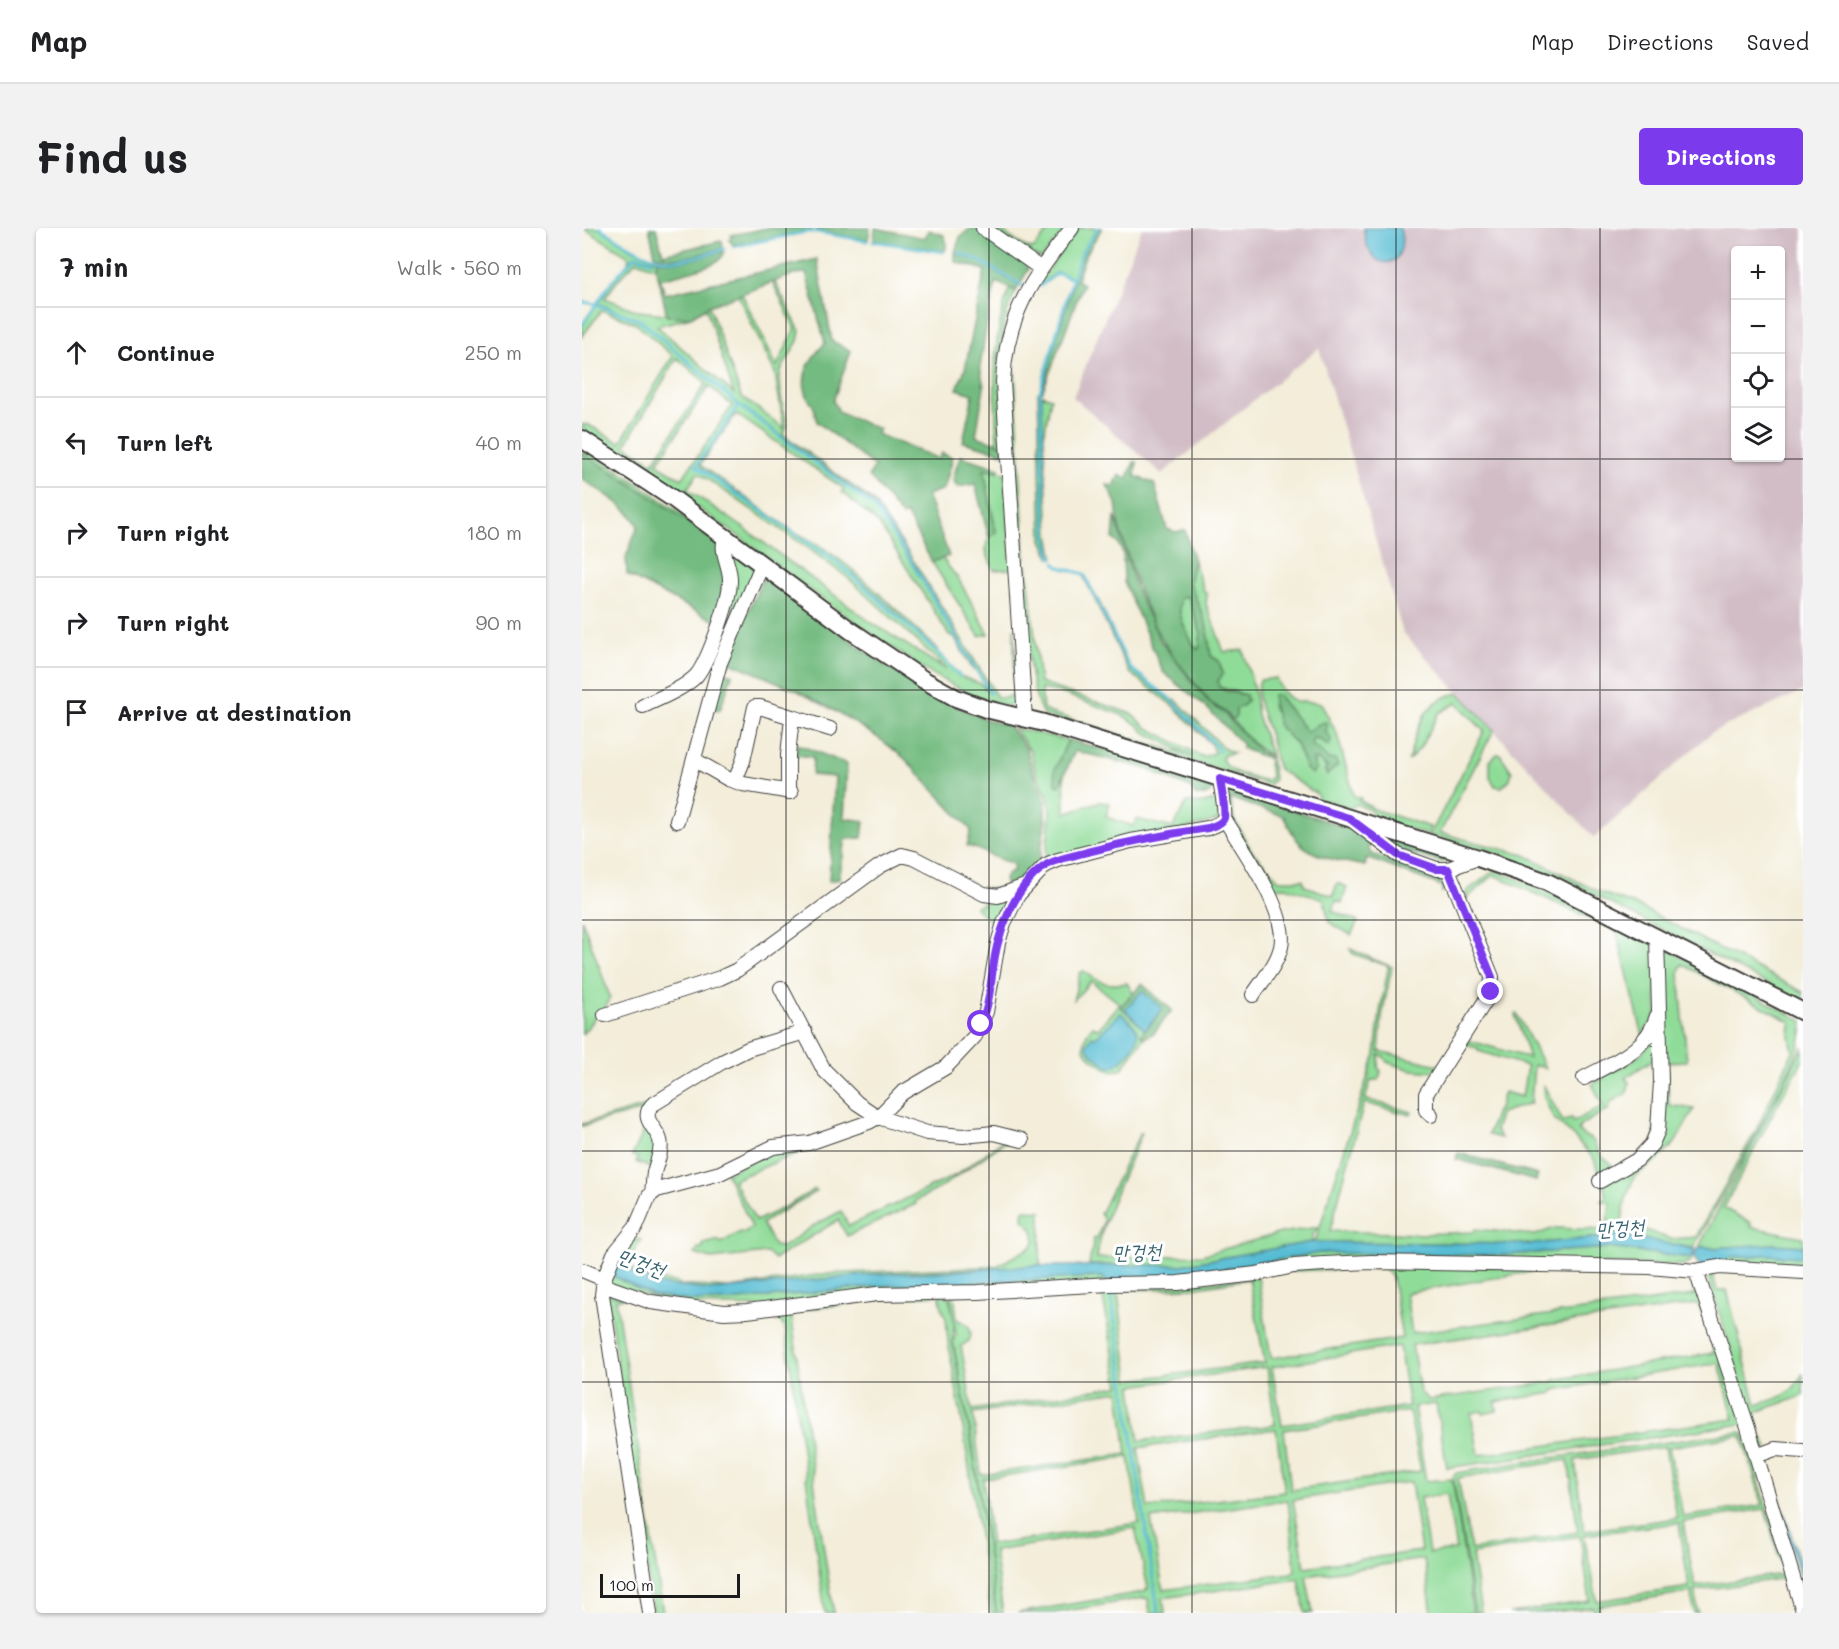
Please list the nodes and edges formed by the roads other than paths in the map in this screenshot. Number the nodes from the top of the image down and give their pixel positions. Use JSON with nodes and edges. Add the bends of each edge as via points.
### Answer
{"nodes":[{"id":1,"x":983,"y":228,"type":"edge"},
{"id":2,"x":1072,"y":228,"type":"edge"},
{"id":3,"x":1040,"y":268,"type":"junction"},
{"id":4,"x":582,"y":439,"type":"edge"},
{"id":5,"x":725,"y":538,"type":"junction"},
{"id":6,"x":762,"y":565,"type":"junction"},
{"id":7,"x":643,"y":706,"type":"dead end"},
{"id":8,"x":792,"y":718,"type":"junction"},
{"id":9,"x":1025,"y":719,"type":"junction"},
{"id":10,"x":830,"y":729,"type":"dead end"},
{"id":11,"x":695,"y":760,"type":"junction"},
{"id":12,"x":1220,"y":779,"type":"junction"},
{"id":13,"x":735,"y":781,"type":"junction"},
{"id":14,"x":1224,"y":818,"type":"junction"},
{"id":15,"x":1349,"y":818,"type":"junction"},
{"id":16,"x":677,"y":821,"type":"dead end"},
{"id":17,"x":1478,"y":858,"type":"junction"},
{"id":18,"x":1448,"y":869,"type":"junction"},
{"id":19,"x":1025,"y":886,"type":"junction"},
{"id":20,"x":1657,"y":938,"type":"junction"},
{"id":21,"x":781,"y":988,"type":"dead end"},
{"id":22,"x":1253,"y":995,"type":"dead end"},
{"id":23,"x":1659,"y":1006,"type":"junction"},
{"id":24,"x":1803,"y":1012,"type":"edge"},
{"id":25,"x":605,"y":1015,"type":"dead end"},
{"id":26,"x":805,"y":1032,"type":"junction"},
{"id":27,"x":1584,"y":1078,"type":"dead end"},
{"id":28,"x":1431,"y":1115,"type":"dead end"},
{"id":29,"x":878,"y":1117,"type":"junction"},
{"id":30,"x":1022,"y":1140,"type":"dead end"},
{"id":31,"x":1599,"y":1181,"type":"dead end"},
{"id":32,"x":652,"y":1192,"type":"junction"},
{"id":33,"x":582,"y":1270,"type":"edge"},
{"id":34,"x":1696,"y":1271,"type":"junction"},
{"id":35,"x":1803,"y":1272,"type":"edge"},
{"id":36,"x":604,"y":1280,"type":"junction"},
{"id":37,"x":1803,"y":1451,"type":"edge"},
{"id":38,"x":1756,"y":1456,"type":"junction"},
{"id":39,"x":1803,"y":1611,"type":"edge"},
{"id":40,"x":650,"y":1613,"type":"edge"}],
"edges":[{"from":1,"to":3,"type":"street"},
{"from":2,"to":3,"type":"street"},
{"from":3,"to":9,"type":"street","via":[[1011,326],[1003,382]]},
{"from":4,"to":5,"type":"main road","via":[[651,483]]},
{"from":5,"to":6,"type":"main road"},
{"from":5,"to":7,"type":"street","via":[[723,547],[730,581],[722,616],[700,671],[690,681]]},
{"from":6,"to":9,"type":"main road","via":[[939,689],[986,709]]},
{"from":6,"to":11,"type":"street","via":[[720,663]]},
{"from":8,"to":10,"type":"street"},
{"from":8,"to":13,"type":"street","via":[[755,707]]},
{"from":8,"to":13,"type":"street","via":[[790,792]]},
{"from":9,"to":12,"type":"main road"},
{"from":11,"to":13,"type":"street"},
{"from":11,"to":16,"type":"street"},
{"from":12,"to":14,"type":"street"},
{"from":12,"to":15,"type":"main road"},
{"from":14,"to":19,"type":"street","via":[[1208,828],[1131,841],[1058,860],[1046,865]]},
{"from":14,"to":22,"type":"street","via":[[1271,898],[1282,926],[1278,956]]},
{"from":15,"to":17,"type":"main road"},
{"from":15,"to":18,"type":"street","via":[[1398,855]]},
{"from":17,"to":18,"type":"street"},
{"from":17,"to":20,"type":"main road","via":[[1555,886]]},
{"from":18,"to":28,"type":"street","via":[[1492,977],[1492,986],[1426,1094],[1426,1110]]},
{"from":19,"to":25,"type":"street","via":[[998,896],[984,894],[914,858],[896,857],[868,873],[737,970]]},
{"from":19,"to":29,"type":"street","via":[[1004,922],[986,1012],[975,1036],[946,1067],[902,1093]]},
{"from":20,"to":23,"type":"street"},
{"from":20,"to":24,"type":"main road"},
{"from":21,"to":26,"type":"street"},
{"from":23,"to":27,"type":"street","via":[[1653,1029],[1640,1047]]},
{"from":23,"to":31,"type":"street","via":[[1661,1109],[1655,1137],[1637,1160]]},
{"from":26,"to":29,"type":"street","via":[[833,1081]]},
{"from":26,"to":32,"type":"street","via":[[748,1049],[649,1109],[647,1118],[661,1141]]},
{"from":29,"to":30,"type":"street","via":[[927,1133],[994,1133]]},
{"from":29,"to":32,"type":"street","via":[[809,1143],[773,1147],[720,1173]]},
{"from":32,"to":36,"type":"street","via":[[636,1227],[614,1254]]},
{"from":33,"to":36,"type":"street"},
{"from":34,"to":35,"type":"street","via":[[1719,1267]]},
{"from":34,"to":36,"type":"street","via":[[1371,1262],[1294,1266],[1178,1283],[877,1294],[724,1312],[651,1302]]},
{"from":34,"to":38,"type":"street"},
{"from":36,"to":40,"type":"street","via":[[602,1295]]},
{"from":37,"to":38,"type":"street","via":[[1776,1449]]},
{"from":38,"to":39,"type":"street"}]}
